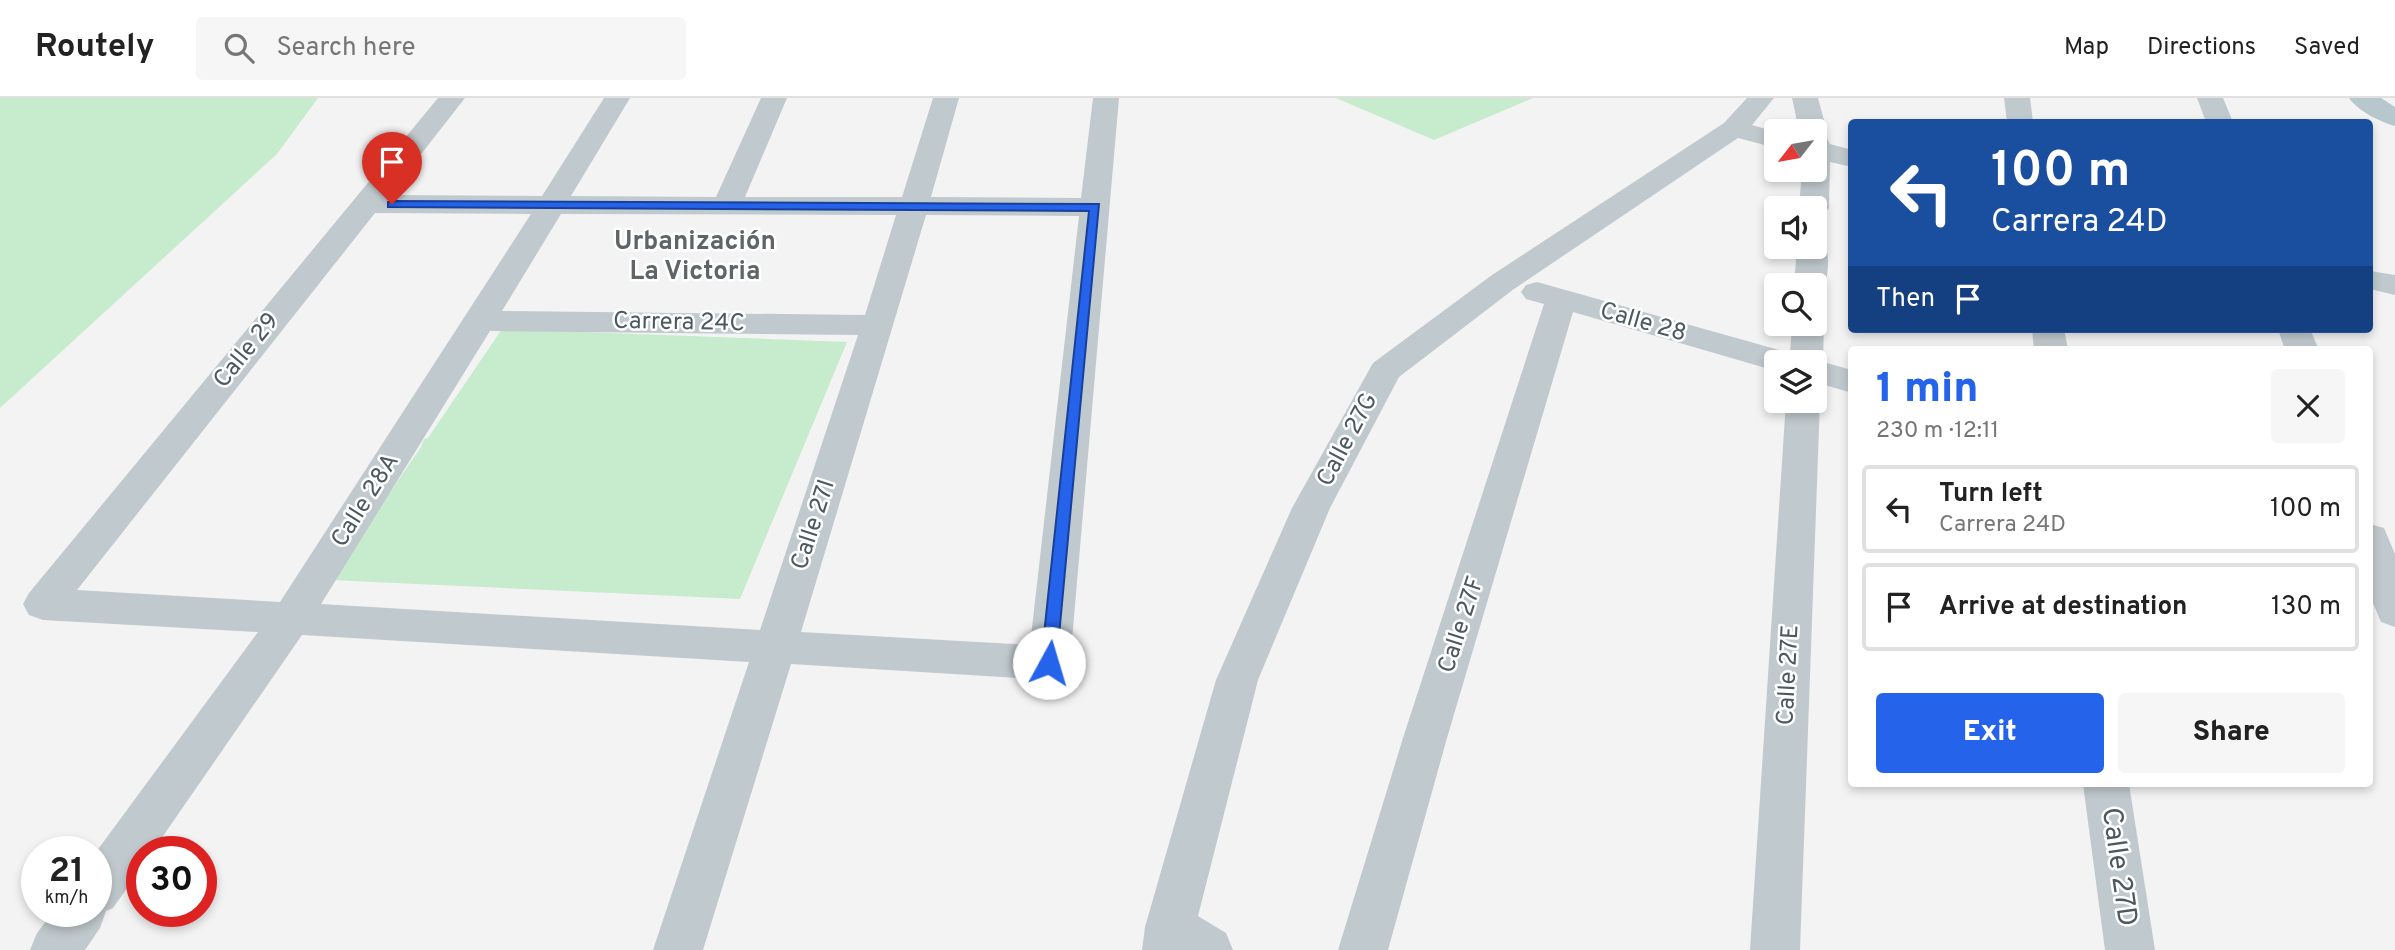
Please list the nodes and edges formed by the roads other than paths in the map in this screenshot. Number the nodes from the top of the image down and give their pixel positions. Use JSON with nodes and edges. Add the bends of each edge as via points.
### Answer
{"nodes":[{"id":1,"x":452,"y":98,"type":"edge"},
{"id":2,"x":617,"y":98,"type":"edge"},
{"id":3,"x":774,"y":98,"type":"edge"},
{"id":4,"x":946,"y":98,"type":"edge"},
{"id":5,"x":1106,"y":98,"type":"edge"},
{"id":6,"x":1761,"y":98,"type":"edge"},
{"id":7,"x":1805,"y":98,"type":"edge"},
{"id":8,"x":2017,"y":98,"type":"edge"},
{"id":9,"x":2210,"y":98,"type":"edge"},
{"id":10,"x":2361,"y":98,"type":"edge"},
{"id":11,"x":2395,"y":118,"type":"edge"},
{"id":12,"x":1810,"y":119,"type":"edge"},
{"id":13,"x":2020,"y":119,"type":"edge"},
{"id":14,"x":2218,"y":119,"type":"edge"},
{"id":15,"x":1734,"y":130,"type":"junction"},
{"id":16,"x":1764,"y":137,"type":"edge"},
{"id":17,"x":1827,"y":148,"type":"edge"},
{"id":18,"x":1848,"y":157,"type":"edge"},
{"id":19,"x":365,"y":204,"type":"junction"},
{"id":20,"x":552,"y":205,"type":"junction"},
{"id":21,"x":727,"y":205,"type":"junction"},
{"id":22,"x":913,"y":206,"type":"junction"},
{"id":23,"x":1095,"y":207,"type":"junction"},
{"id":24,"x":2373,"y":281,"type":"edge"},
{"id":25,"x":1503,"y":282,"type":"junction"},
{"id":26,"x":2395,"y":285,"type":"edge"},
{"id":27,"x":1561,"y":300,"type":"junction"},
{"id":28,"x":480,"y":321,"type":"junction"},
{"id":29,"x":878,"y":325,"type":"junction"},
{"id":30,"x":1764,"y":356,"type":"edge"},
{"id":31,"x":1827,"y":375,"type":"edge"},
{"id":32,"x":1848,"y":381,"type":"edge"},
{"id":33,"x":1803,"y":413,"type":"edge"},
{"id":34,"x":2373,"y":538,"type":"edge"},
{"id":35,"x":2395,"y":544,"type":"edge"},
{"id":36,"x":2373,"y":546,"type":"edge"},
{"id":37,"x":2395,"y":611,"type":"edge"},
{"id":38,"x":291,"y":619,"type":"junction"},
{"id":39,"x":774,"y":647,"type":"junction"},
{"id":40,"x":2106,"y":787,"type":"edge"},
{"id":41,"x":112,"y":869,"type":"edge"},
{"id":42,"x":71,"y":927,"type":"edge"},
{"id":43,"x":1182,"y":942,"type":"edge"},
{"id":44,"x":55,"y":950,"type":"edge"},
{"id":45,"x":678,"y":950,"type":"edge"},
{"id":46,"x":1363,"y":950,"type":"edge"},
{"id":47,"x":1775,"y":950,"type":"edge"},
{"id":48,"x":2130,"y":950,"type":"edge"}],
"edges":[{"from":1,"to":19,"type":"street","name":"Calle 29"},
{"from":2,"to":20,"type":"street","name":"Calle 28A"},
{"from":3,"to":21,"type":"street"},
{"from":4,"to":22,"type":"street","name":"Calle 27I"},
{"from":5,"to":23,"type":"street"},
{"from":6,"to":15,"type":"street","name":"Calle 27G"},
{"from":7,"to":12,"type":"street"},
{"from":8,"to":13,"type":"street"},
{"from":9,"to":14,"type":"street"},
{"from":10,"to":11,"type":"main road"},
{"from":15,"to":16,"type":"street"},
{"from":15,"to":25,"type":"street","name":"Calle 27G"},
{"from":17,"to":18,"type":"street"},
{"from":19,"to":20,"type":"street"},
{"from":19,"to":38,"type":"street","name":"Calle 29","via":[[43,604]]},
{"from":20,"to":21,"type":"street"},
{"from":20,"to":28,"type":"street","name":"Calle 28A"},
{"from":21,"to":22,"type":"street"},
{"from":22,"to":23,"type":"street"},
{"from":22,"to":29,"type":"street","name":"Calle 27I"},
{"from":23,"to":39,"type":"street","via":[[1049,663]]},
{"from":24,"to":26,"type":"street"},
{"from":25,"to":27,"type":"street","name":"Calle 28"},
{"from":25,"to":43,"type":"street","name":"Calle 27G","via":[[1385,371],[1311,508],[1237,680]]},
{"from":27,"to":30,"type":"street","name":"Calle 28"},
{"from":27,"to":46,"type":"street","name":"Calle 27F"},
{"from":28,"to":29,"type":"street","name":"Carrera 24C"},
{"from":28,"to":38,"type":"street","name":"Calle 28A"},
{"from":29,"to":39,"type":"street","name":"Calle 27I"},
{"from":31,"to":32,"type":"street"},
{"from":33,"to":47,"type":"street","name":"Calle 27E"},
{"from":34,"to":35,"type":"street"},
{"from":36,"to":37,"type":"street"},
{"from":38,"to":39,"type":"street"},
{"from":38,"to":41,"type":"street","name":"Calle 28A"},
{"from":39,"to":45,"type":"street","name":"Calle 27I"},
{"from":40,"to":48,"type":"street","name":"Calle 27D"},
{"from":42,"to":44,"type":"street"}]}
